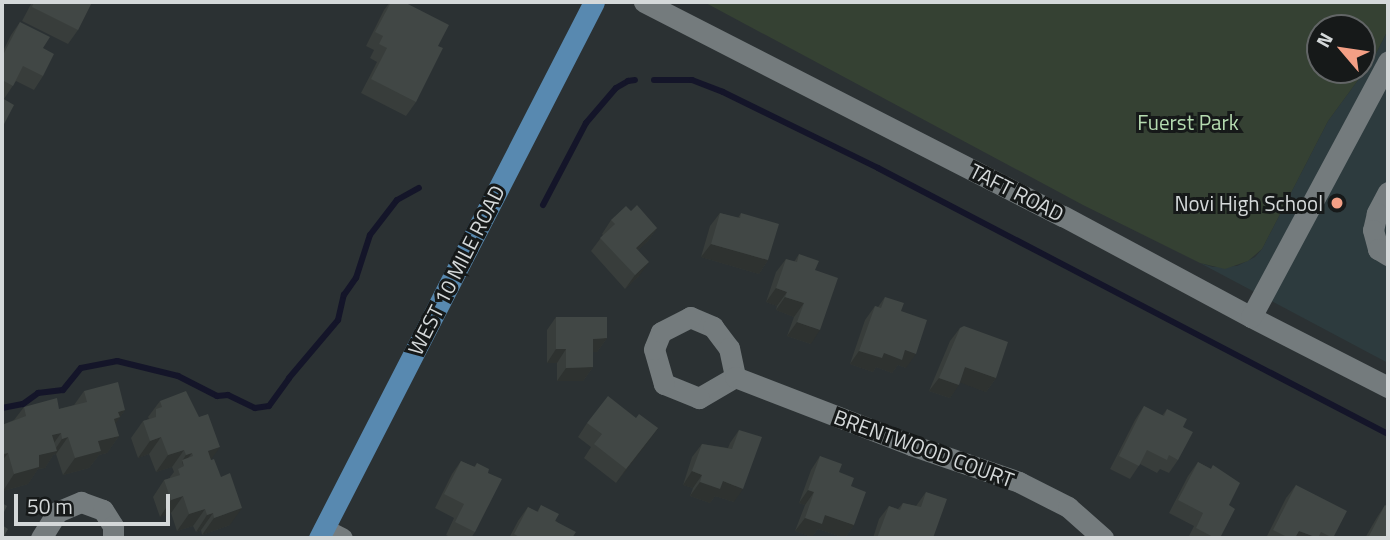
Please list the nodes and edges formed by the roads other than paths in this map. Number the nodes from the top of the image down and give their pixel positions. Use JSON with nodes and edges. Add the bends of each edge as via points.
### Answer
{"nodes":[{"id":1,"x":594,"y":2,"type":"edge"},
{"id":2,"x":644,"y":2,"type":"edge"},
{"id":3,"x":1388,"y":61,"type":"edge"},
{"id":4,"x":1388,"y":192,"type":"edge"},
{"id":5,"x":1388,"y":255,"type":"edge"},
{"id":6,"x":1251,"y":317,"type":"junction"},
{"id":7,"x":735,"y":377,"type":"dead end"},
{"id":8,"x":1388,"y":387,"type":"edge"},
{"id":9,"x":329,"y":535,"type":"edge"},
{"id":10,"x":41,"y":538,"type":"edge"},
{"id":11,"x":113,"y":538,"type":"edge"},
{"id":12,"x":1103,"y":538,"type":"edge"}],
"edges":[{"from":1,"to":9,"type":"main road","name":"WEST 10 MILE ROAD"},
{"from":2,"to":6,"type":"street","name":"TAFT ROAD","via":[[1051,209]]},
{"from":3,"to":6,"type":"street"},
{"from":4,"to":5,"type":"street","via":[[1373,230],[1378,249]]},
{"from":6,"to":8,"type":"street","name":"TAFT ROAD"},
{"from":7,"to":12,"type":"street","name":"BRENTWOOD COURT","via":[[1019,482],[1068,508]]},
{"from":10,"to":11,"type":"street","via":[[57,512],[81,502],[103,510],[113,526]]}]}
